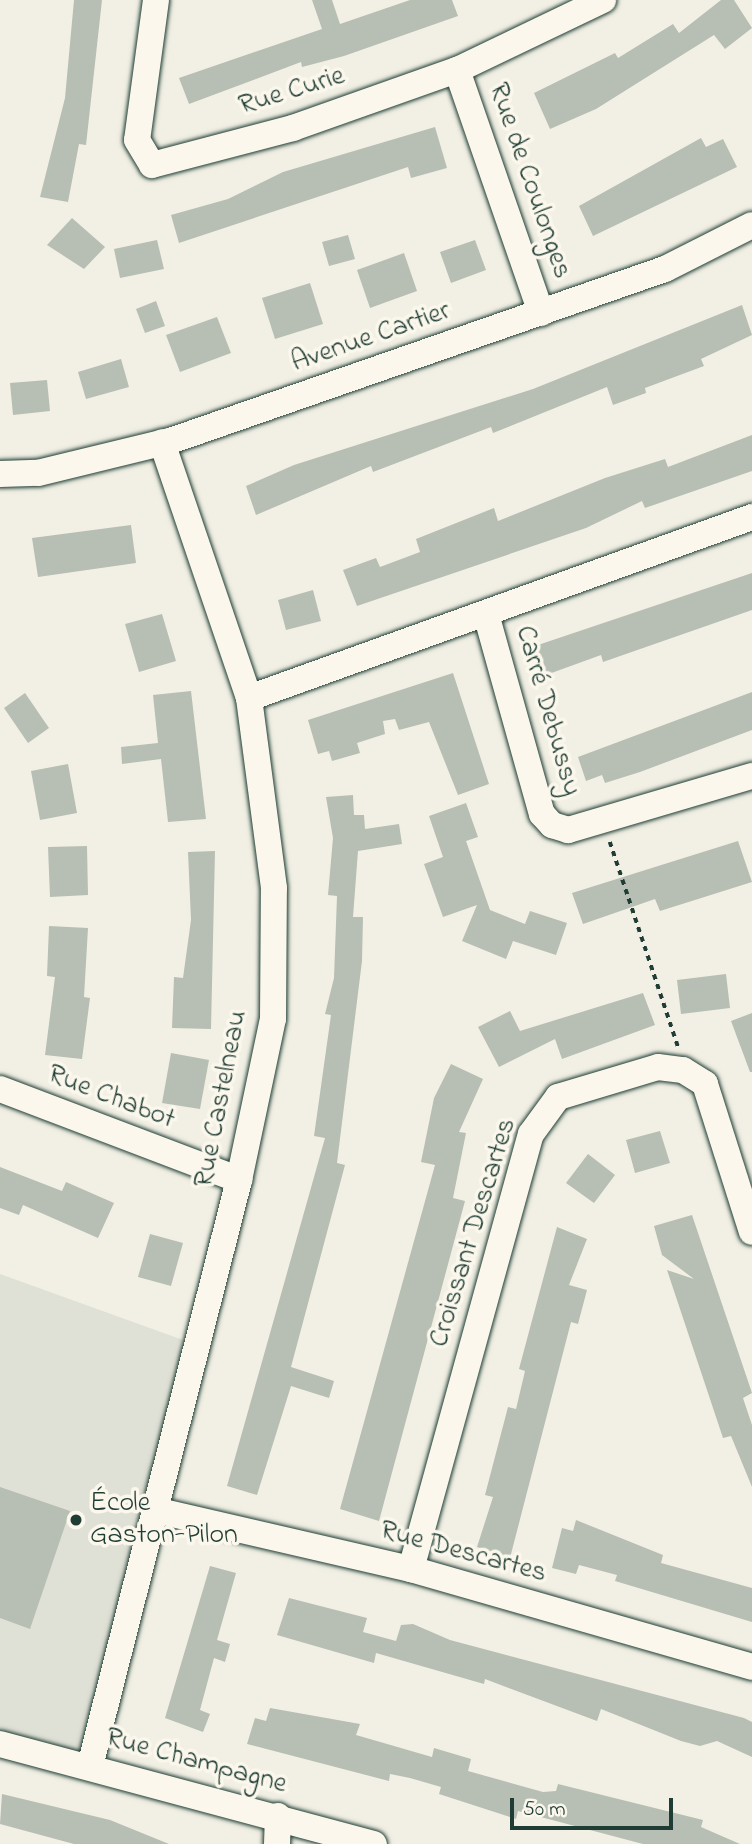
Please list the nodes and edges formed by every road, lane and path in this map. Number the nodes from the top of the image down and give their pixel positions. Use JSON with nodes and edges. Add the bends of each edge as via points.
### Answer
{"nodes":[{"id":1,"x":156,"y":0,"type":"edge"},
{"id":2,"x":603,"y":0,"type":"edge"},
{"id":3,"x":457,"y":70,"type":"junction"},
{"id":4,"x":752,"y":225,"type":"edge"},
{"id":5,"x":541,"y":313,"type":"junction"},
{"id":6,"x":162,"y":442,"type":"junction"},
{"id":7,"x":0,"y":474,"type":"edge"},
{"id":8,"x":752,"y":517,"type":"edge"},
{"id":9,"x":486,"y":614,"type":"junction"},
{"id":10,"x":249,"y":698,"type":"junction"},
{"id":11,"x":752,"y":776,"type":"edge"},
{"id":12,"x":602,"y":820,"type":"junction"},
{"id":13,"x":682,"y":1070,"type":"junction"},
{"id":14,"x":0,"y":1089,"type":"edge"},
{"id":15,"x":239,"y":1180,"type":"junction"},
{"id":16,"x":752,"y":1232,"type":"edge"},
{"id":17,"x":155,"y":1510,"type":"junction"},
{"id":18,"x":411,"y":1569,"type":"junction"},
{"id":19,"x":752,"y":1667,"type":"edge"},
{"id":20,"x":0,"y":1744,"type":"edge"},
{"id":21,"x":90,"y":1766,"type":"junction"},
{"id":22,"x":278,"y":1816,"type":"junction"},
{"id":23,"x":277,"y":1844,"type":"edge"},
{"id":24,"x":374,"y":1844,"type":"edge"}],
"edges":[{"from":1,"to":3,"type":"street","name":"Rue Curie","via":[[137,140],[152,165],[293,128]]},
{"from":2,"to":3,"type":"street","name":"Rue Curie"},
{"from":3,"to":5,"type":"street","name":"Rue de Coulonges"},
{"from":4,"to":5,"type":"street","name":"Avenue Cartier","via":[[665,268]]},
{"from":5,"to":6,"type":"street","name":"Avenue Cartier"},
{"from":6,"to":7,"type":"street","name":"Avenue Cartier","via":[[38,473]]},
{"from":6,"to":10,"type":"street","name":"Rue Castelneau"},
{"from":8,"to":9,"type":"street","name":"Carré Debussy"},
{"from":9,"to":10,"type":"street","name":"Carré Debussy"},
{"from":9,"to":12,"type":"street","name":"Carré Debussy","via":[[542,814],[568,830]]},
{"from":10,"to":15,"type":"street","name":"Rue Castelneau","via":[[274,887],[274,1019]]},
{"from":11,"to":12,"type":"street","name":"Carré Debussy"},
{"from":12,"to":13,"type":"path","via":[[676,1033]]},
{"from":13,"to":16,"type":"street","via":[[705,1084]]},
{"from":13,"to":18,"type":"street","name":"Croissant Descartes","via":[[658,1067],[558,1097],[531,1134]]},
{"from":14,"to":15,"type":"street","name":"Rue Chabot"},
{"from":15,"to":17,"type":"street","name":"Rue Castelneau"},
{"from":17,"to":18,"type":"street","name":"Rue Descartes"},
{"from":17,"to":21,"type":"street","name":"Rue Castelneau"},
{"from":18,"to":19,"type":"street","name":"Rue Descartes"},
{"from":20,"to":21,"type":"street","name":"Rue Champagne"},
{"from":21,"to":22,"type":"street","name":"Rue Champagne"},
{"from":22,"to":23,"type":"street"},
{"from":22,"to":24,"type":"street","name":"Rue Champagne"}]}
